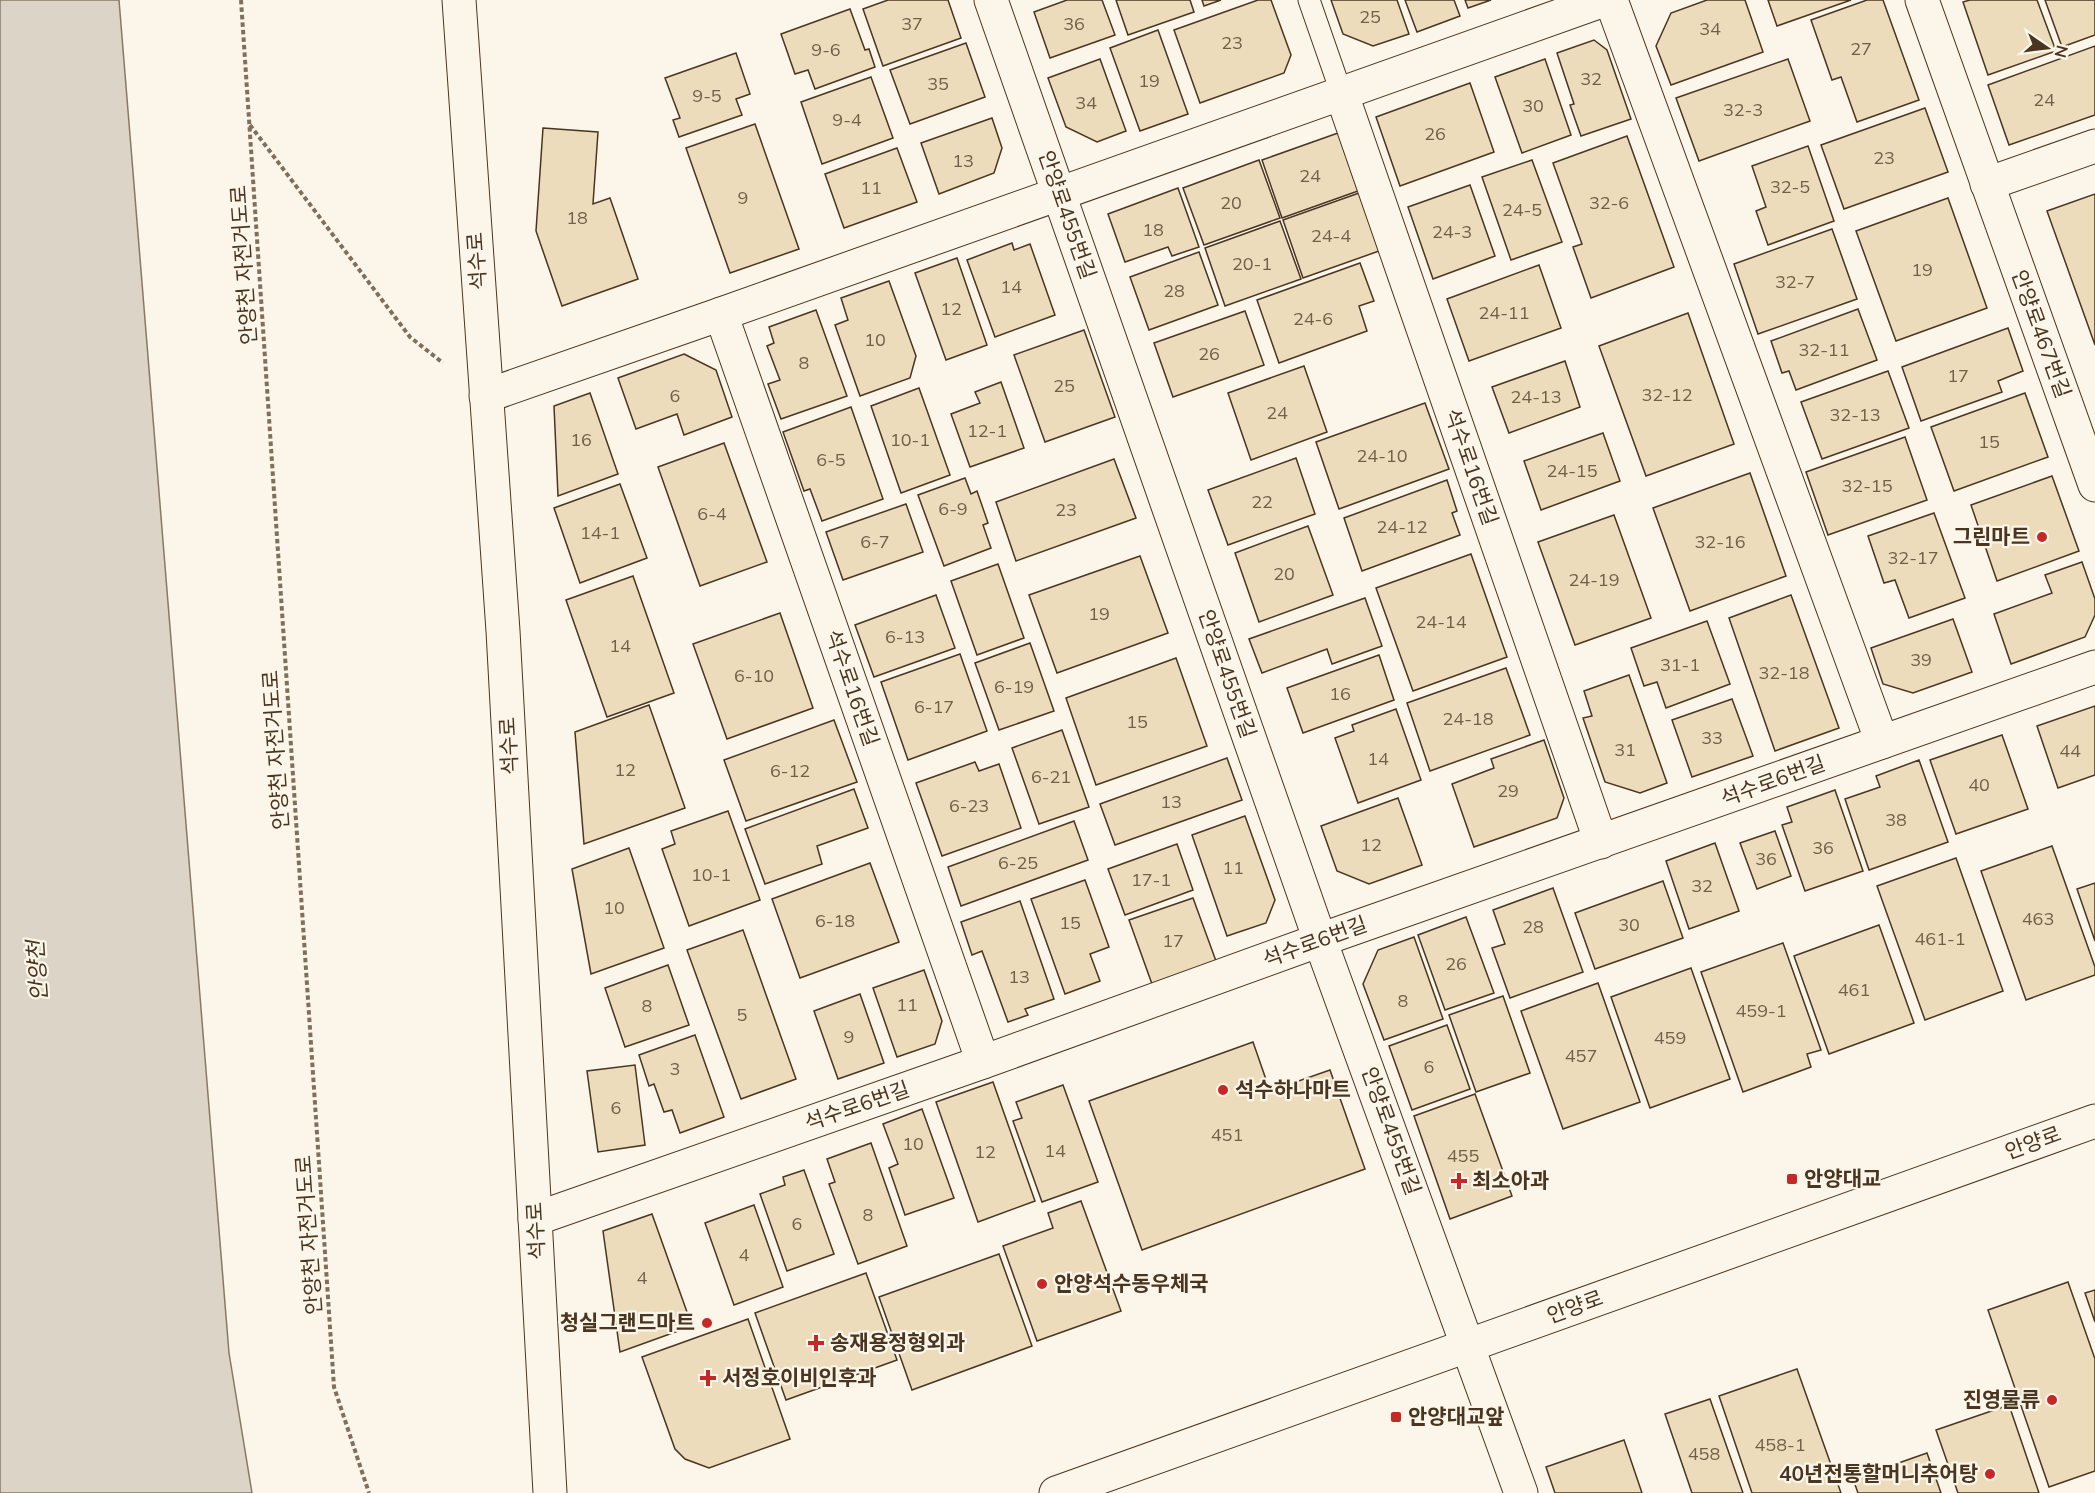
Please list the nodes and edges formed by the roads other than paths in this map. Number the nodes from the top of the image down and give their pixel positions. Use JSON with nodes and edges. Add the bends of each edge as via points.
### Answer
{"nodes":[{"id":1,"x":459,"y":0,"type":"edge"},
{"id":2,"x":992,"y":0,"type":"edge"},
{"id":3,"x":1309,"y":0,"type":"edge"},
{"id":4,"x":1604,"y":0,"type":"edge"},
{"id":5,"x":1611,"y":0,"type":"edge"},
{"id":6,"x":1923,"y":0,"type":"edge"},
{"id":7,"x":1341,"y":92,"type":"junction"},
{"id":8,"x":2095,"y":146,"type":"edge"},
{"id":9,"x":1987,"y":184,"type":"junction"},
{"id":10,"x":1059,"y":193,"type":"junction"},
{"id":11,"x":721,"y":314,"type":"junction"},
{"id":12,"x":486,"y":396,"type":"junction"},
{"id":13,"x":2095,"y":484,"type":"edge"},
{"id":14,"x":2095,"y":667,"type":"edge"},
{"id":15,"x":1882,"y":742,"type":"junction"},
{"id":16,"x":1601,"y":842,"type":"junction"},
{"id":17,"x":1320,"y":940,"type":"junction"},
{"id":18,"x":983,"y":1062,"type":"junction"},
{"id":19,"x":2095,"y":1121,"type":"edge"},
{"id":20,"x":536,"y":1219,"type":"junction"},
{"id":21,"x":1469,"y":1345,"type":"junction"},
{"id":22,"x":550,"y":1493,"type":"edge"},
{"id":23,"x":1056,"y":1493,"type":"edge"},
{"id":24,"x":1521,"y":1493,"type":"edge"}],
"edges":[{"from":1,"to":12,"type":"street","name":"석수로"},
{"from":2,"to":10,"type":"street","name":"안양로455번길"},
{"from":3,"to":7,"type":"lane"},
{"from":4,"to":7,"type":"street"},
{"from":5,"to":15,"type":"street"},
{"from":6,"to":9,"type":"street","name":"안양로467번길"},
{"from":7,"to":10,"type":"street"},
{"from":7,"to":16,"type":"street","name":"석수로16번길"},
{"from":8,"to":9,"type":"street"},
{"from":9,"to":13,"type":"street","name":"안양로467번길"},
{"from":10,"to":11,"type":"street"},
{"from":10,"to":17,"type":"street","name":"안양로455번길"},
{"from":11,"to":12,"type":"street"},
{"from":11,"to":18,"type":"street","name":"석수로16번길"},
{"from":12,"to":20,"type":"street","name":"석수로"},
{"from":14,"to":15,"type":"street","name":"석수로6번길"},
{"from":15,"to":16,"type":"street","name":"석수로6번길"},
{"from":16,"to":17,"type":"street","name":"석수로6번길"},
{"from":17,"to":18,"type":"street","name":"석수로6번길"},
{"from":17,"to":21,"type":"street","name":"안양로455번길"},
{"from":18,"to":20,"type":"street","name":"석수로6번길"},
{"from":19,"to":21,"type":"street","name":"안양로"},
{"from":20,"to":22,"type":"street","name":"석수로"},
{"from":21,"to":23,"type":"street","name":"안양로"},
{"from":21,"to":24,"type":"street","name":"안양로455번길"}]}
